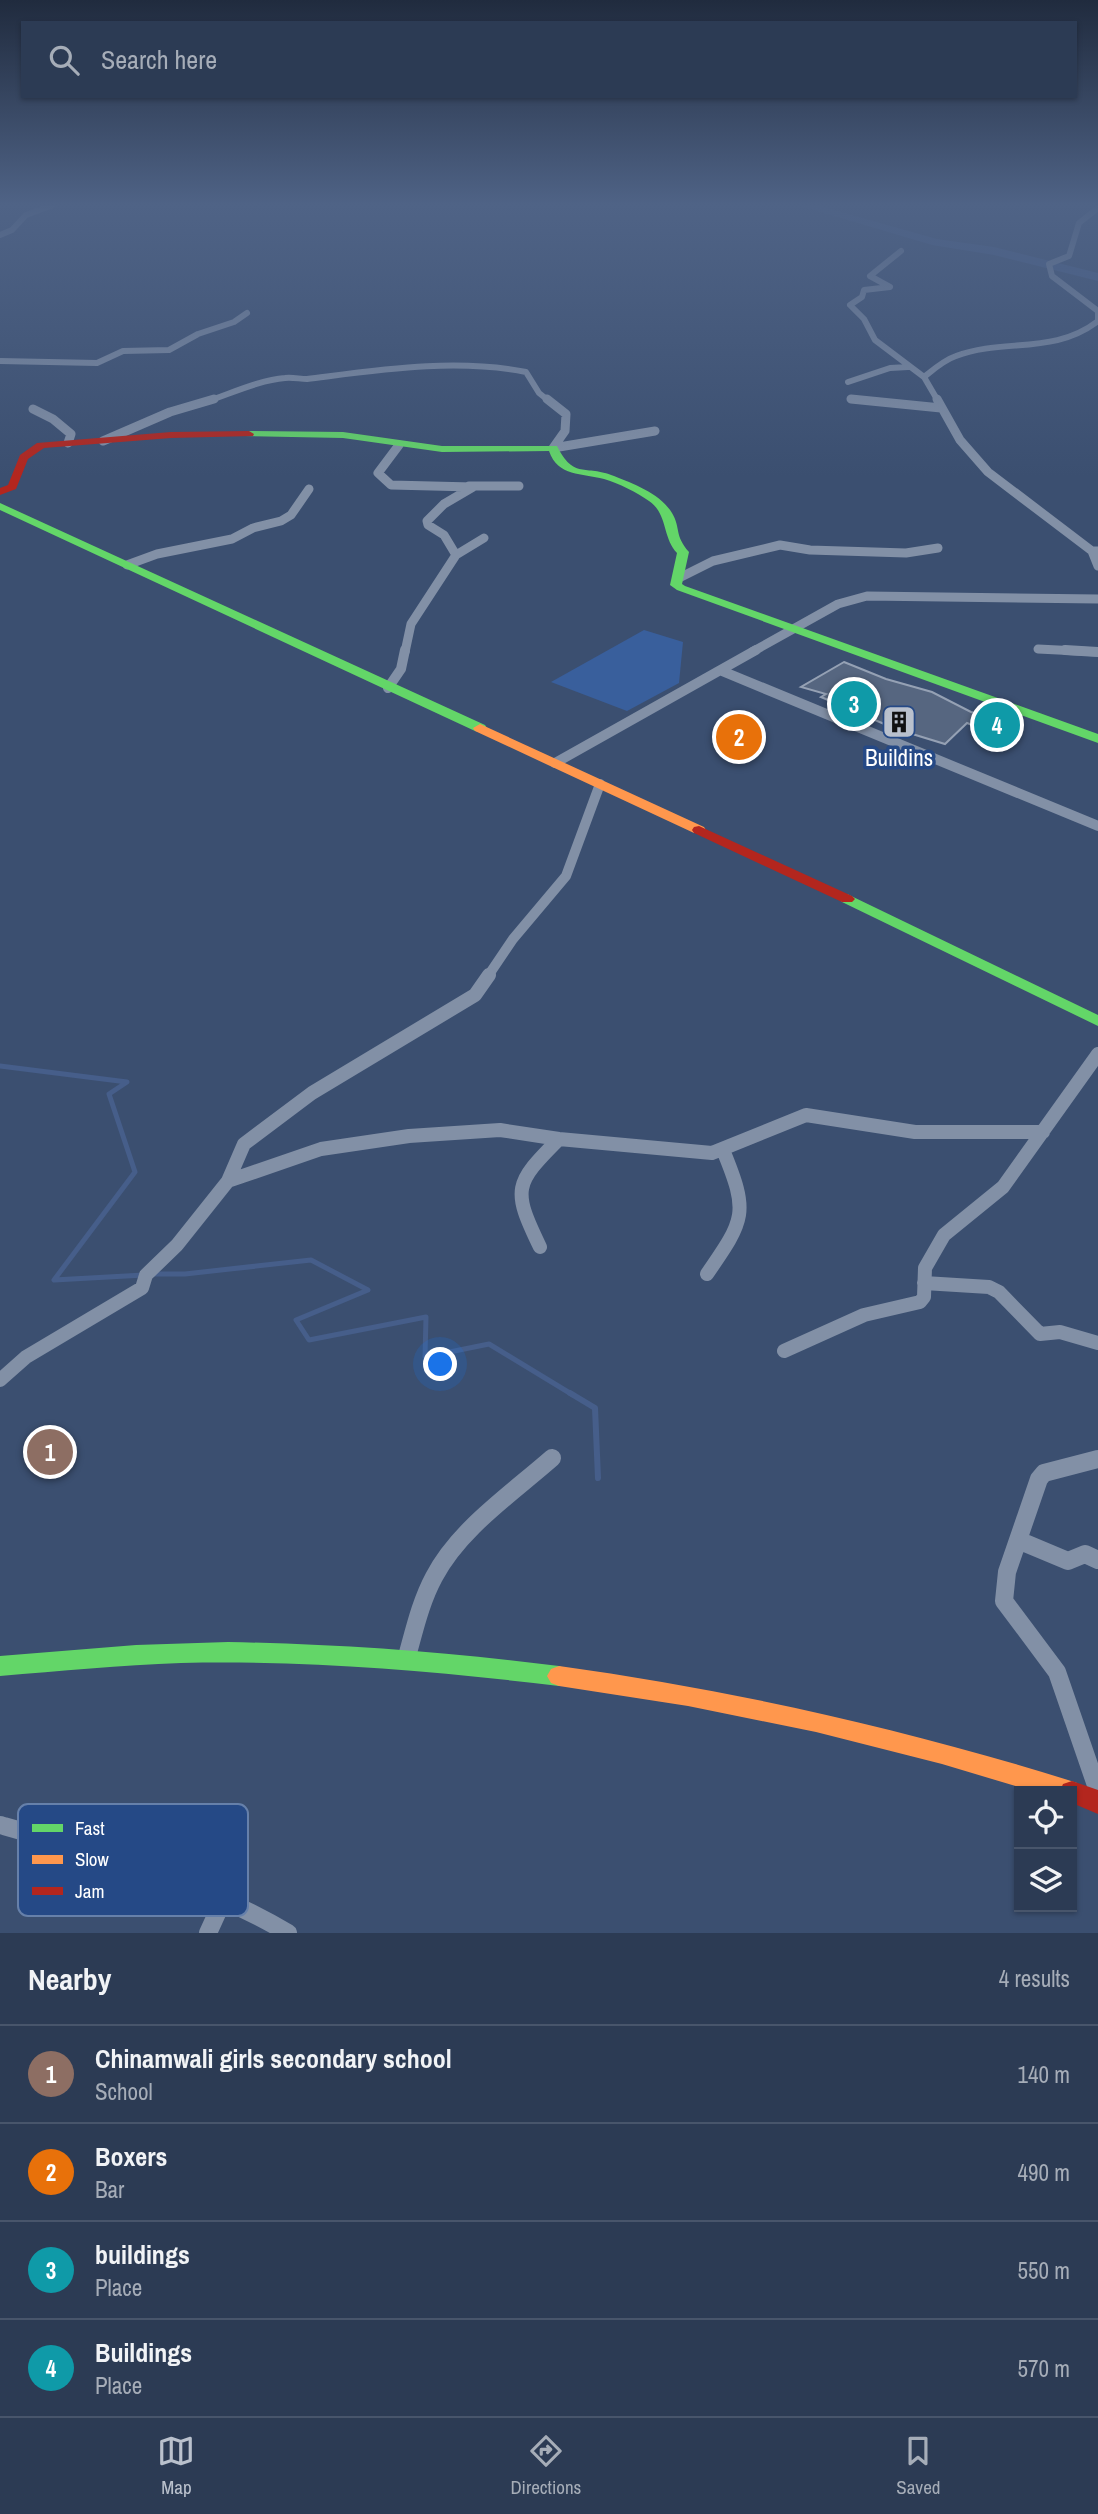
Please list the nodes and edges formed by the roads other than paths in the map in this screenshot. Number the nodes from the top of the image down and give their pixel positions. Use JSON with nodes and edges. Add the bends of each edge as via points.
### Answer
{"nodes":[{"id":1,"x":863,"y":295,"type":"edge"},
{"id":2,"x":1079,"y":295,"type":"edge"},
{"id":3,"x":1096,"y":307,"type":"edge"},
{"id":4,"x":247,"y":313,"type":"dead end"},
{"id":5,"x":0,"y":362,"type":"edge"},
{"id":6,"x":908,"y":367,"type":"junction"},
{"id":7,"x":924,"y":377,"type":"junction"},
{"id":8,"x":849,"y":382,"type":"dead end"},
{"id":9,"x":851,"y":399,"type":"dead end"},
{"id":10,"x":942,"y":408,"type":"junction"},
{"id":11,"x":33,"y":409,"type":"dead end"},
{"id":12,"x":655,"y":431,"type":"dead end"},
{"id":13,"x":103,"y":441,"type":"junction"},
{"id":14,"x":68,"y":443,"type":"junction"},
{"id":15,"x":399,"y":445,"type":"junction"},
{"id":16,"x":553,"y":448,"type":"junction"},
{"id":17,"x":469,"y":486,"type":"junction"},
{"id":18,"x":519,"y":486,"type":"dead end"},
{"id":19,"x":309,"y":489,"type":"dead end"},
{"id":20,"x":0,"y":492,"type":"edge"},
{"id":21,"x":0,"y":506,"type":"edge"},
{"id":22,"x":484,"y":538,"type":"dead end"},
{"id":23,"x":938,"y":548,"type":"dead end"},
{"id":24,"x":1095,"y":551,"type":"edge"},
{"id":25,"x":456,"y":555,"type":"junction"},
{"id":26,"x":127,"y":565,"type":"junction"},
{"id":27,"x":1098,"y":566,"type":"edge"},
{"id":28,"x":677,"y":579,"type":"junction"},
{"id":29,"x":1098,"y":598,"type":"edge"},
{"id":30,"x":796,"y":628,"type":"junction"},
{"id":31,"x":1038,"y":649,"type":"dead end"},
{"id":32,"x":1098,"y":652,"type":"edge"},
{"id":33,"x":722,"y":671,"type":"junction"},
{"id":34,"x":388,"y":688,"type":"junction"},
{"id":35,"x":1098,"y":739,"type":"edge"},
{"id":36,"x":555,"y":763,"type":"junction"},
{"id":37,"x":600,"y":784,"type":"junction"},
{"id":38,"x":1098,"y":826,"type":"edge"},
{"id":39,"x":1098,"y":1021,"type":"edge"},
{"id":40,"x":1098,"y":1054,"type":"edge"},
{"id":41,"x":1043,"y":1132,"type":"junction"},
{"id":42,"x":559,"y":1139,"type":"junction"},
{"id":43,"x":723,"y":1150,"type":"junction"},
{"id":44,"x":228,"y":1181,"type":"junction"},
{"id":45,"x":540,"y":1247,"type":"dead end"},
{"id":46,"x":707,"y":1274,"type":"dead end"},
{"id":47,"x":924,"y":1283,"type":"junction"},
{"id":48,"x":1098,"y":1343,"type":"edge"},
{"id":49,"x":784,"y":1351,"type":"dead end"},
{"id":50,"x":0,"y":1380,"type":"edge"},
{"id":51,"x":552,"y":1458,"type":"dead end"},
{"id":52,"x":1098,"y":1459,"type":"edge"},
{"id":53,"x":1018,"y":1540,"type":"junction"},
{"id":54,"x":1098,"y":1560,"type":"edge"},
{"id":55,"x":406,"y":1660,"type":"junction"},
{"id":56,"x":0,"y":1666,"type":"edge"},
{"id":57,"x":1050,"y":1786,"type":"edge"},
{"id":58,"x":1098,"y":1791,"type":"edge"},
{"id":59,"x":1077,"y":1794,"type":"edge"},
{"id":60,"x":1098,"y":1802,"type":"edge"},
{"id":61,"x":0,"y":1825,"type":"edge"},
{"id":62,"x":18,"y":1830,"type":"edge"},
{"id":63,"x":248,"y":1909,"type":"edge"},
{"id":64,"x":216,"y":1916,"type":"edge"},
{"id":65,"x":208,"y":1933,"type":"edge"},
{"id":66,"x":288,"y":1933,"type":"edge"}],
"edges":[{"from":1,"to":6,"type":"street","via":[[850,305],[875,340]]},
{"from":2,"to":3,"type":"street"},
{"from":3,"to":7,"type":"street","via":[[1098,321],[1083,334],[961,354]]},
{"from":4,"to":5,"type":"street","via":[[169,350],[123,351],[97,363]]},
{"from":6,"to":7,"type":"street"},
{"from":6,"to":8,"type":"street"},
{"from":7,"to":10,"type":"street"},
{"from":9,"to":10,"type":"street"},
{"from":10,"to":24,"type":"street","via":[[960,440],[988,472]]},
{"from":11,"to":14,"type":"street","via":[[68,431]]},
{"from":12,"to":16,"type":"street"},
{"from":13,"to":14,"type":"main road"},
{"from":13,"to":15,"type":"main road","via":[[172,435],[324,434]]},
{"from":13,"to":16,"type":"street","via":[[170,412],[278,379],[445,365],[526,372],[539,393],[566,414],[565,431]]},
{"from":14,"to":20,"type":"main road","via":[[35,447],[16,468],[12,487]]},
{"from":15,"to":16,"type":"main road"},
{"from":15,"to":17,"type":"street","via":[[378,473],[391,485]]},
{"from":16,"to":28,"type":"main road","via":[[569,470],[609,477],[654,499],[668,515],[674,543],[683,552]]},
{"from":17,"to":18,"type":"street"},
{"from":17,"to":25,"type":"street","via":[[473,489],[444,504],[427,521],[444,535]]},
{"from":19,"to":26,"type":"street","via":[[291,515],[281,520],[227,541],[157,554]]},
{"from":21,"to":26,"type":"main road"},
{"from":22,"to":25,"type":"street"},
{"from":23,"to":28,"type":"street","via":[[906,554],[780,545],[713,561]]},
{"from":24,"to":27,"type":"street"},
{"from":25,"to":34,"type":"street","via":[[411,624],[401,669]]},
{"from":26,"to":34,"type":"main road"},
{"from":28,"to":30,"type":"main road","via":[[681,588]]},
{"from":29,"to":30,"type":"street","via":[[867,596],[838,604]]},
{"from":30,"to":33,"type":"street"},
{"from":30,"to":35,"type":"main road"},
{"from":31,"to":32,"type":"street"},
{"from":33,"to":36,"type":"street"},
{"from":33,"to":38,"type":"street"},
{"from":34,"to":36,"type":"main road"},
{"from":36,"to":37,"type":"main road"},
{"from":37,"to":39,"type":"main road"},
{"from":37,"to":44,"type":"street","via":[[566,876],[513,939],[475,995],[312,1093],[244,1144]]},
{"from":40,"to":41,"type":"street"},
{"from":41,"to":43,"type":"street","via":[[915,1132],[806,1115]]},
{"from":41,"to":47,"type":"street","via":[[1003,1187],[944,1235],[925,1268]]},
{"from":42,"to":43,"type":"street","via":[[698,1153]]},
{"from":42,"to":44,"type":"street","via":[[500,1130],[409,1136],[321,1149]]},
{"from":42,"to":45,"type":"street","via":[[521,1179],[518,1189],[521,1210]]},
{"from":43,"to":46,"type":"street","via":[[742,1195],[743,1212],[735,1233]]},
{"from":44,"to":50,"type":"street","via":[[177,1245],[146,1275],[142,1288],[26,1357]]},
{"from":47,"to":48,"type":"street","via":[[989,1287],[1040,1334],[1060,1332]]},
{"from":47,"to":49,"type":"street","via":[[925,1297],[920,1302],[864,1315]]},
{"from":51,"to":55,"type":"street","via":[[478,1525],[438,1569]]},
{"from":52,"to":53,"type":"street","via":[[1044,1473]]},
{"from":53,"to":54,"type":"street","via":[[1068,1561],[1085,1555]]},
{"from":53,"to":58,"type":"street","via":[[1007,1572],[1004,1601],[1057,1672]]},
{"from":55,"to":56,"type":"main road","via":[[158,1654]]},
{"from":55,"to":57,"type":"main road","via":[[566,1675],[717,1699],[887,1736]]},
{"from":59,"to":60,"type":"main road"},
{"from":61,"to":62,"type":"street"},
{"from":63,"to":66,"type":"street"},
{"from":64,"to":65,"type":"street"}]}
